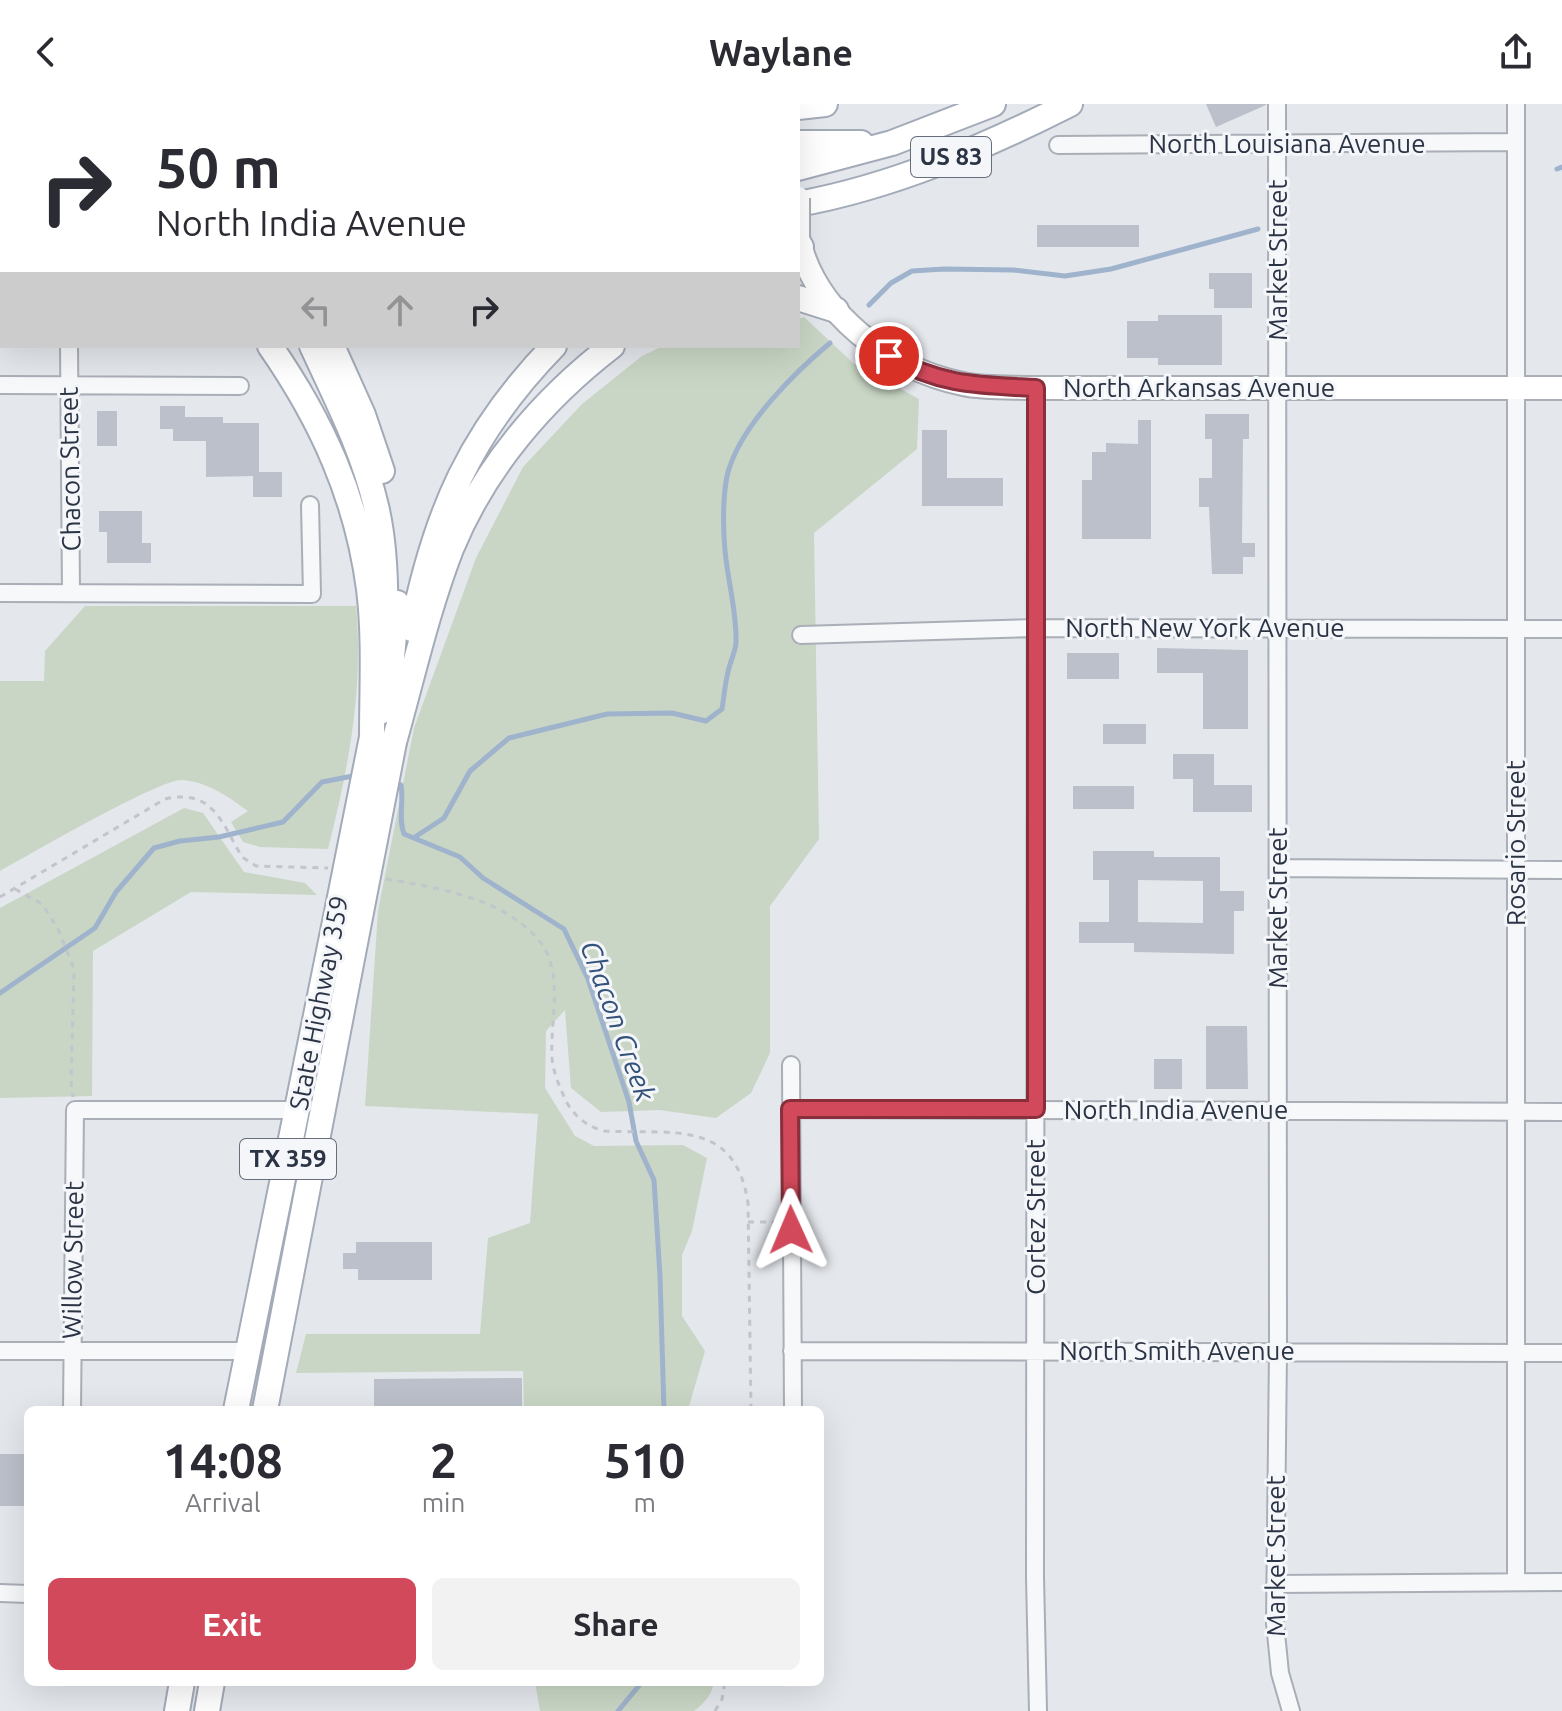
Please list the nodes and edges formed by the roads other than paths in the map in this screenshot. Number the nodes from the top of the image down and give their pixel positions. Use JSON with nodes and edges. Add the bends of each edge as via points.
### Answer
{"nodes":[{"id":1,"x":282,"y":104,"type":"edge"},
{"id":2,"x":314,"y":104,"type":"edge"},
{"id":3,"x":825,"y":104,"type":"edge"},
{"id":4,"x":993,"y":104,"type":"edge"},
{"id":5,"x":1070,"y":104,"type":"edge"},
{"id":6,"x":1277,"y":104,"type":"edge"},
{"id":7,"x":1516,"y":104,"type":"edge"},
{"id":8,"x":800,"y":106,"type":"edge"},
{"id":9,"x":1516,"y":142,"type":"junction"},
{"id":10,"x":800,"y":143,"type":"edge"},
{"id":11,"x":892,"y":143,"type":"junction"},
{"id":12,"x":1058,"y":145,"type":"dead end"},
{"id":13,"x":1278,"y":145,"type":"junction"},
{"id":14,"x":800,"y":167,"type":"edge"},
{"id":15,"x":828,"y":198,"type":"junction"},
{"id":16,"x":800,"y":201,"type":"edge"},
{"id":17,"x":800,"y":210,"type":"edge"},
{"id":18,"x":800,"y":246,"type":"edge"},
{"id":19,"x":800,"y":299,"type":"edge"},
{"id":20,"x":836,"y":310,"type":"junction"},
{"id":21,"x":69,"y":348,"type":"edge"},
{"id":22,"x":271,"y":348,"type":"edge"},
{"id":23,"x":313,"y":348,"type":"edge"},
{"id":24,"x":333,"y":348,"type":"edge"},
{"id":25,"x":552,"y":348,"type":"edge"},
{"id":26,"x":610,"y":348,"type":"edge"},
{"id":27,"x":0,"y":385,"type":"edge"},
{"id":28,"x":69,"y":385,"type":"junction"},
{"id":29,"x":240,"y":386,"type":"dead end"},
{"id":30,"x":1036,"y":388,"type":"junction"},
{"id":31,"x":1277,"y":388,"type":"junction"},
{"id":32,"x":1517,"y":388,"type":"junction"},
{"id":33,"x":1562,"y":388,"type":"edge"},
{"id":34,"x":310,"y":505,"type":"dead end"},
{"id":35,"x":71,"y":592,"type":"junction"},
{"id":36,"x":0,"y":593,"type":"edge"},
{"id":37,"x":1277,"y":627,"type":"junction"},
{"id":38,"x":1036,"y":628,"type":"junction"},
{"id":39,"x":1516,"y":629,"type":"junction"},
{"id":40,"x":1562,"y":629,"type":"edge"},
{"id":41,"x":801,"y":635,"type":"dead end"},
{"id":42,"x":383,"y":740,"type":"junction"},
{"id":43,"x":1278,"y":868,"type":"junction"},
{"id":44,"x":1562,"y":870,"type":"edge"},
{"id":45,"x":1516,"y":871,"type":"junction"},
{"id":46,"x":350,"y":910,"type":"junction"},
{"id":47,"x":791,"y":1065,"type":"dead end"},
{"id":48,"x":790,"y":1109,"type":"junction"},
{"id":49,"x":1036,"y":1109,"type":"junction"},
{"id":50,"x":298,"y":1110,"type":"junction"},
{"id":51,"x":1278,"y":1110,"type":"junction"},
{"id":52,"x":1516,"y":1112,"type":"junction"},
{"id":53,"x":1562,"y":1112,"type":"edge"},
{"id":54,"x":1036,"y":1350,"type":"junction"},
{"id":55,"x":0,"y":1351,"type":"edge"},
{"id":56,"x":72,"y":1351,"type":"junction"},
{"id":57,"x":248,"y":1351,"type":"junction"},
{"id":58,"x":792,"y":1351,"type":"junction"},
{"id":59,"x":1278,"y":1351,"type":"junction"},
{"id":60,"x":1515,"y":1353,"type":"junction"},
{"id":61,"x":1562,"y":1353,"type":"edge"},
{"id":62,"x":72,"y":1406,"type":"edge"},
{"id":63,"x":237,"y":1406,"type":"edge"},
{"id":64,"x":266,"y":1406,"type":"edge"},
{"id":65,"x":793,"y":1406,"type":"edge"},
{"id":66,"x":1516,"y":1582,"type":"junction"},
{"id":67,"x":1562,"y":1582,"type":"edge"},
{"id":68,"x":1275,"y":1584,"type":"junction"},
{"id":69,"x":0,"y":1593,"type":"edge"},
{"id":70,"x":24,"y":1594,"type":"edge"},
{"id":71,"x":181,"y":1686,"type":"edge"},
{"id":72,"x":195,"y":1686,"type":"edge"},
{"id":73,"x":211,"y":1686,"type":"edge"},
{"id":74,"x":177,"y":1711,"type":"edge"},
{"id":75,"x":191,"y":1711,"type":"edge"},
{"id":76,"x":207,"y":1711,"type":"edge"},
{"id":77,"x":1038,"y":1711,"type":"edge"},
{"id":78,"x":1291,"y":1711,"type":"edge"}],
"edges":[{"from":1,"to":2,"type":"main road"},
{"from":3,"to":8,"type":"main road"},
{"from":4,"to":11,"type":"main road","number":"US 83"},
{"from":5,"to":15,"type":"main road","number":"US 83","via":[[1013,133]]},
{"from":6,"to":13,"type":"street","name":"Market Street"},
{"from":7,"to":9,"type":"street","name":"Rosario Street"},
{"from":9,"to":13,"type":"street","name":"North Louisiana Avenue"},
{"from":9,"to":32,"type":"street","name":"Rosario Street"},
{"from":10,"to":11,"type":"main road"},
{"from":11,"to":14,"type":"main road","number":"US 83"},
{"from":12,"to":13,"type":"street","name":"North Louisiana Avenue"},
{"from":13,"to":31,"type":"street","name":"Market Street"},
{"from":15,"to":16,"type":"main road","number":"US 83"},
{"from":15,"to":17,"type":"main road"},
{"from":18,"to":20,"type":"main road","name":"North Arkansas Avenue"},
{"from":19,"to":20,"type":"main road"},
{"from":20,"to":30,"type":"main road","name":"North Arkansas Avenue","via":[[866,339],[914,370],[964,385]]},
{"from":21,"to":28,"type":"street","name":"Chacon Street"},
{"from":22,"to":42,"type":"main road","via":[[330,448],[359,536]]},
{"from":23,"to":42,"type":"main road","via":[[363,462],[376,506],[384,554]]},
{"from":24,"to":42,"type":"main road","via":[[382,474],[395,547],[397,601]]},
{"from":25,"to":42,"type":"main road","via":[[492,420],[448,498],[420,586]]},
{"from":26,"to":42,"type":"main road","via":[[558,391],[525,428],[474,502],[451,549]]},
{"from":27,"to":28,"type":"street"},
{"from":28,"to":29,"type":"street"},
{"from":28,"to":35,"type":"street","name":"Chacon Street"},
{"from":30,"to":31,"type":"main road","name":"North Arkansas Avenue"},
{"from":30,"to":38,"type":"street","name":"Cortez Street"},
{"from":31,"to":32,"type":"main road","name":"North Arkansas Avenue"},
{"from":31,"to":37,"type":"street","name":"Market Street"},
{"from":32,"to":33,"type":"main road","name":"North Arkansas Avenue"},
{"from":32,"to":39,"type":"street","name":"Rosario Street"},
{"from":34,"to":35,"type":"street","via":[[312,594]]},
{"from":35,"to":36,"type":"street"},
{"from":37,"to":38,"type":"street","name":"North New York Avenue"},
{"from":37,"to":39,"type":"street","name":"North New York Avenue"},
{"from":37,"to":43,"type":"street","name":"Market Street"},
{"from":38,"to":41,"type":"street","name":"North New York Avenue"},
{"from":38,"to":49,"type":"street","name":"Cortez Street"},
{"from":39,"to":40,"type":"street","name":"North New York Avenue"},
{"from":39,"to":45,"type":"street","name":"Rosario Street"},
{"from":42,"to":46,"type":"main road","name":"State Highway 359","number":"TX 359","bridge":true},
{"from":43,"to":45,"type":"street"},
{"from":43,"to":51,"type":"street","name":"Market Street"},
{"from":44,"to":45,"type":"street"},
{"from":45,"to":52,"type":"street","name":"Rosario Street"},
{"from":46,"to":50,"type":"main road","name":"State Highway 359","number":"TX 359"},
{"from":46,"to":64,"type":"main road","name":"State Highway 359","number":"TX 359"},
{"from":47,"to":48,"type":"street"},
{"from":48,"to":49,"type":"street","name":"North India Avenue"},
{"from":48,"to":58,"type":"street"},
{"from":49,"to":51,"type":"street","name":"North India Avenue"},
{"from":49,"to":54,"type":"street","name":"Cortez Street"},
{"from":50,"to":56,"type":"street","name":"Willow Street","via":[[75,1110]]},
{"from":50,"to":57,"type":"main road","name":"State Highway 359","number":"TX 359"},
{"from":51,"to":52,"type":"street","name":"North India Avenue"},
{"from":51,"to":59,"type":"street","name":"Market Street"},
{"from":52,"to":53,"type":"street","name":"North India Avenue"},
{"from":52,"to":60,"type":"street","name":"Rosario Street"},
{"from":54,"to":58,"type":"street","name":"North Smith Avenue"},
{"from":54,"to":59,"type":"street","name":"North Smith Avenue"},
{"from":54,"to":77,"type":"street","name":"Cortez Street"},
{"from":55,"to":56,"type":"street"},
{"from":56,"to":57,"type":"street"},
{"from":56,"to":62,"type":"street","name":"Willow Street"},
{"from":57,"to":63,"type":"main road","name":"State Highway 359","number":"TX 359"},
{"from":58,"to":65,"type":"street"},
{"from":59,"to":60,"type":"street","name":"North Smith Avenue"},
{"from":59,"to":68,"type":"street","name":"Market Street"},
{"from":60,"to":61,"type":"street","name":"North Smith Avenue"},
{"from":60,"to":66,"type":"street","name":"Rosario Street"},
{"from":66,"to":67,"type":"street"},
{"from":66,"to":68,"type":"street"},
{"from":68,"to":78,"type":"street","name":"Market Street","via":[[1276,1650]]},
{"from":69,"to":70,"type":"street"},
{"from":71,"to":74,"type":"main road"},
{"from":72,"to":75,"type":"main road"},
{"from":73,"to":76,"type":"main road"}]}
